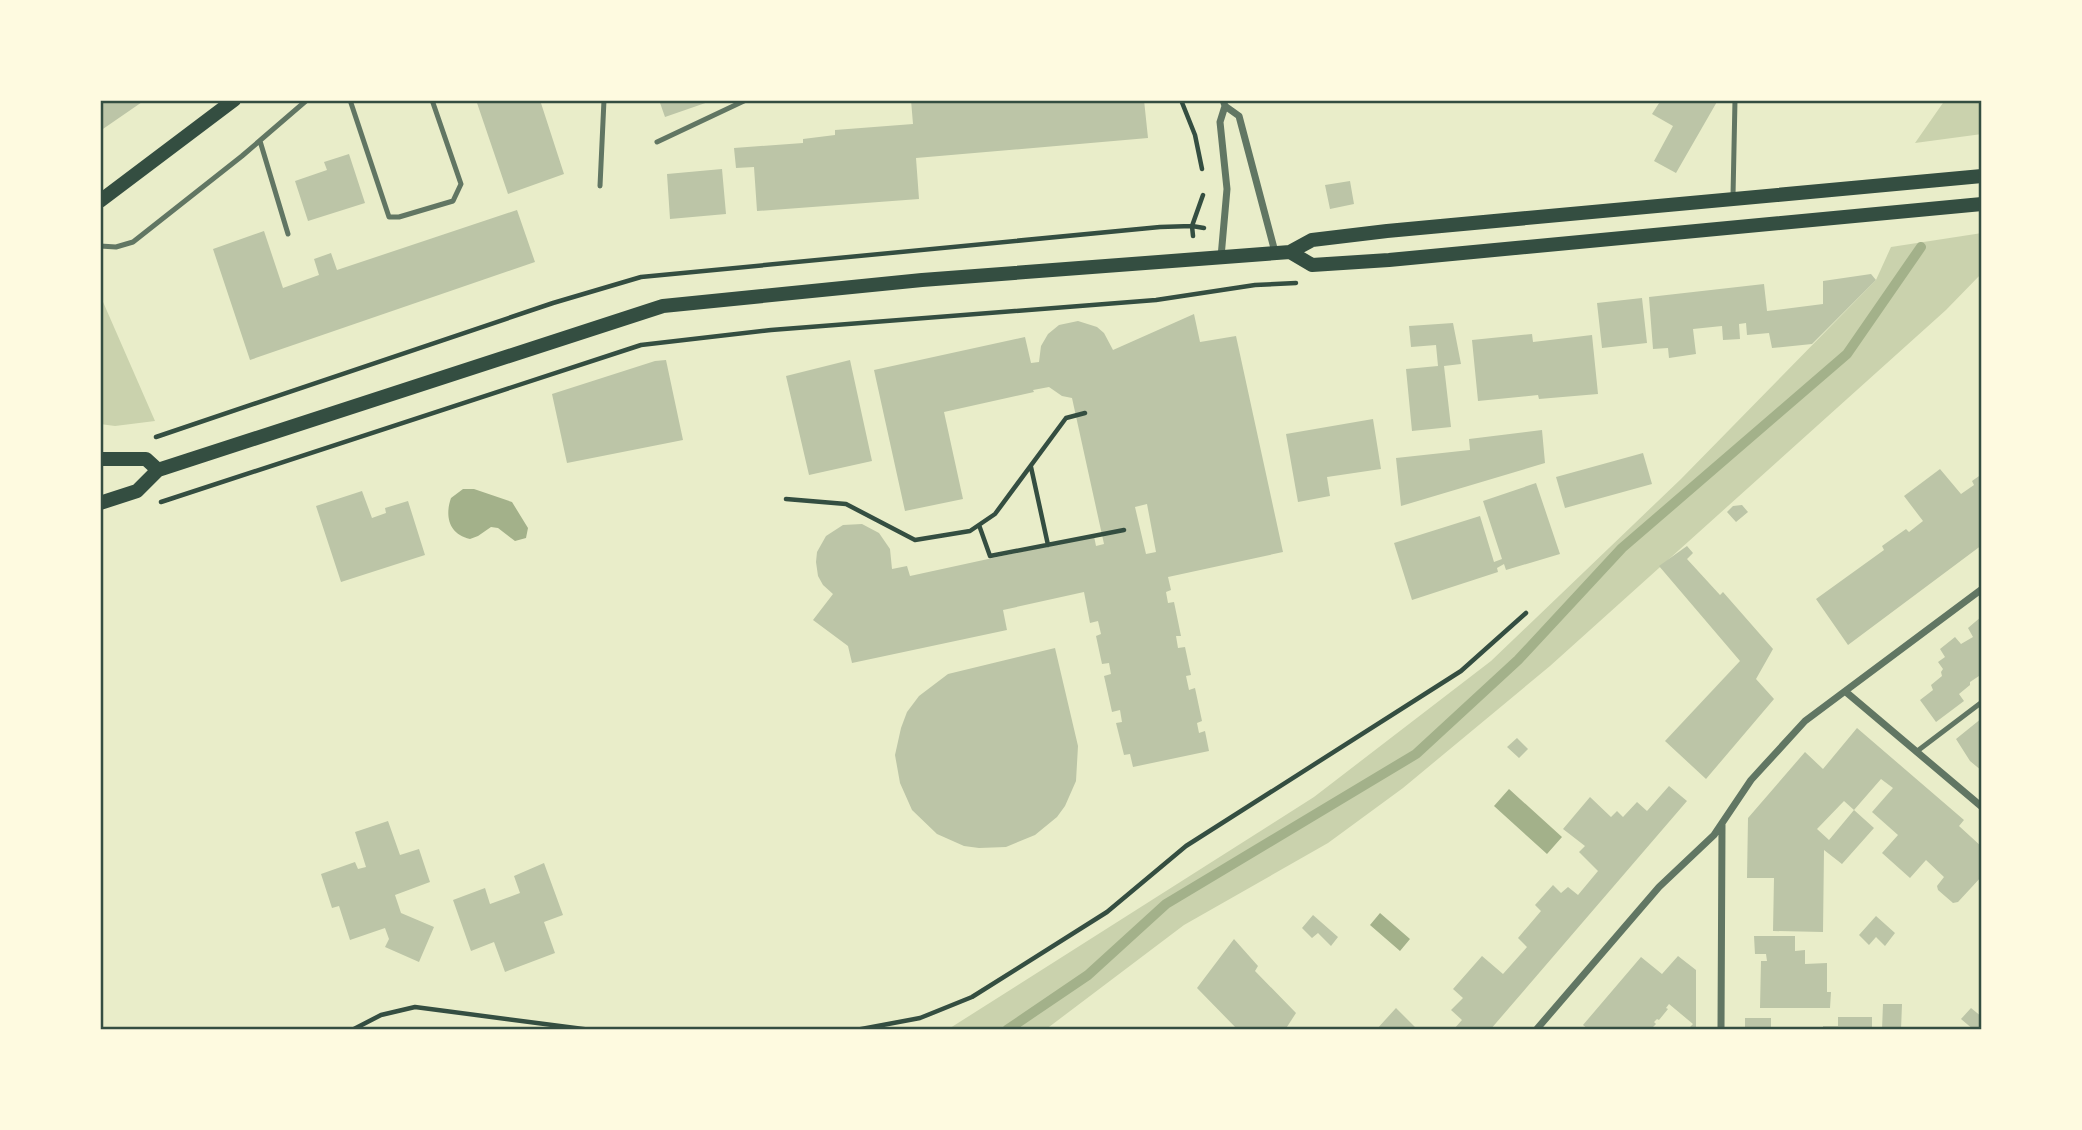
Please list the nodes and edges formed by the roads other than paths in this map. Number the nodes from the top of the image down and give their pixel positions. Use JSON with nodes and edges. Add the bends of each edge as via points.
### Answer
{"nodes":[{"id":1,"x":234,"y":100,"type":"edge"},
{"id":2,"x":307,"y":100,"type":"edge"},
{"id":3,"x":350,"y":100,"type":"edge"},
{"id":4,"x":432,"y":100,"type":"edge"},
{"id":5,"x":604,"y":100,"type":"edge"},
{"id":6,"x":746,"y":100,"type":"edge"},
{"id":7,"x":1735,"y":100,"type":"edge"},
{"id":8,"x":1224,"y":103,"type":"edge"},
{"id":9,"x":260,"y":141,"type":"junction"},
{"id":10,"x":657,"y":142,"type":"dead end"},
{"id":11,"x":1982,"y":176,"type":"edge"},
{"id":12,"x":600,"y":186,"type":"dead end"},
{"id":13,"x":1732,"y":199,"type":"junction"},
{"id":14,"x":100,"y":201,"type":"edge"},
{"id":15,"x":1982,"y":204,"type":"edge"},
{"id":16,"x":288,"y":234,"type":"dead end"},
{"id":17,"x":100,"y":246,"type":"edge"},
{"id":18,"x":1290,"y":252,"type":"junction"},
{"id":19,"x":1275,"y":253,"type":"junction"},
{"id":20,"x":1221,"y":257,"type":"junction"},
{"id":21,"x":100,"y":459,"type":"edge"},
{"id":22,"x":158,"y":470,"type":"junction"},
{"id":23,"x":100,"y":503,"type":"edge"},
{"id":24,"x":1982,"y":589,"type":"edge"},
{"id":25,"x":1846,"y":692,"type":"junction"},
{"id":26,"x":1982,"y":702,"type":"edge"},
{"id":27,"x":1916,"y":752,"type":"junction"},
{"id":28,"x":1982,"y":807,"type":"edge"},
{"id":29,"x":1723,"y":824,"type":"junction"},
{"id":30,"x":1536,"y":1030,"type":"edge"},
{"id":31,"x":1721,"y":1030,"type":"edge"}],
"edges":[{"from":1,"to":14,"type":"main road"},
{"from":2,"to":9,"type":"lane"},
{"from":3,"to":4,"type":"lane","via":[[388,217],[453,201],[461,184]]},
{"from":5,"to":12,"type":"lane"},
{"from":6,"to":10,"type":"lane"},
{"from":7,"to":13,"type":"lane"},
{"from":8,"to":19,"type":"street","via":[[1238,116]]},
{"from":8,"to":20,"type":"street","via":[[1220,122],[1227,189]]},
{"from":9,"to":16,"type":"lane"},
{"from":9,"to":17,"type":"lane","via":[[133,242]]},
{"from":11,"to":13,"type":"main road"},
{"from":13,"to":18,"type":"main road","via":[[1375,232],[1312,240]]},
{"from":15,"to":18,"type":"main road","via":[[1390,260],[1311,265]]},
{"from":18,"to":19,"type":"main road"},
{"from":19,"to":20,"type":"main road"},
{"from":20,"to":22,"type":"main road","via":[[663,306]]},
{"from":21,"to":22,"type":"main road","via":[[146,459]]},
{"from":22,"to":23,"type":"main road","via":[[137,491]]},
{"from":24,"to":25,"type":"street"},
{"from":25,"to":27,"type":"street"},
{"from":25,"to":29,"type":"street","via":[[1805,721],[1751,780]]},
{"from":26,"to":27,"type":"lane"},
{"from":27,"to":28,"type":"street"},
{"from":29,"to":30,"type":"street","via":[[1659,887]]},
{"from":29,"to":31,"type":"street"}]}
